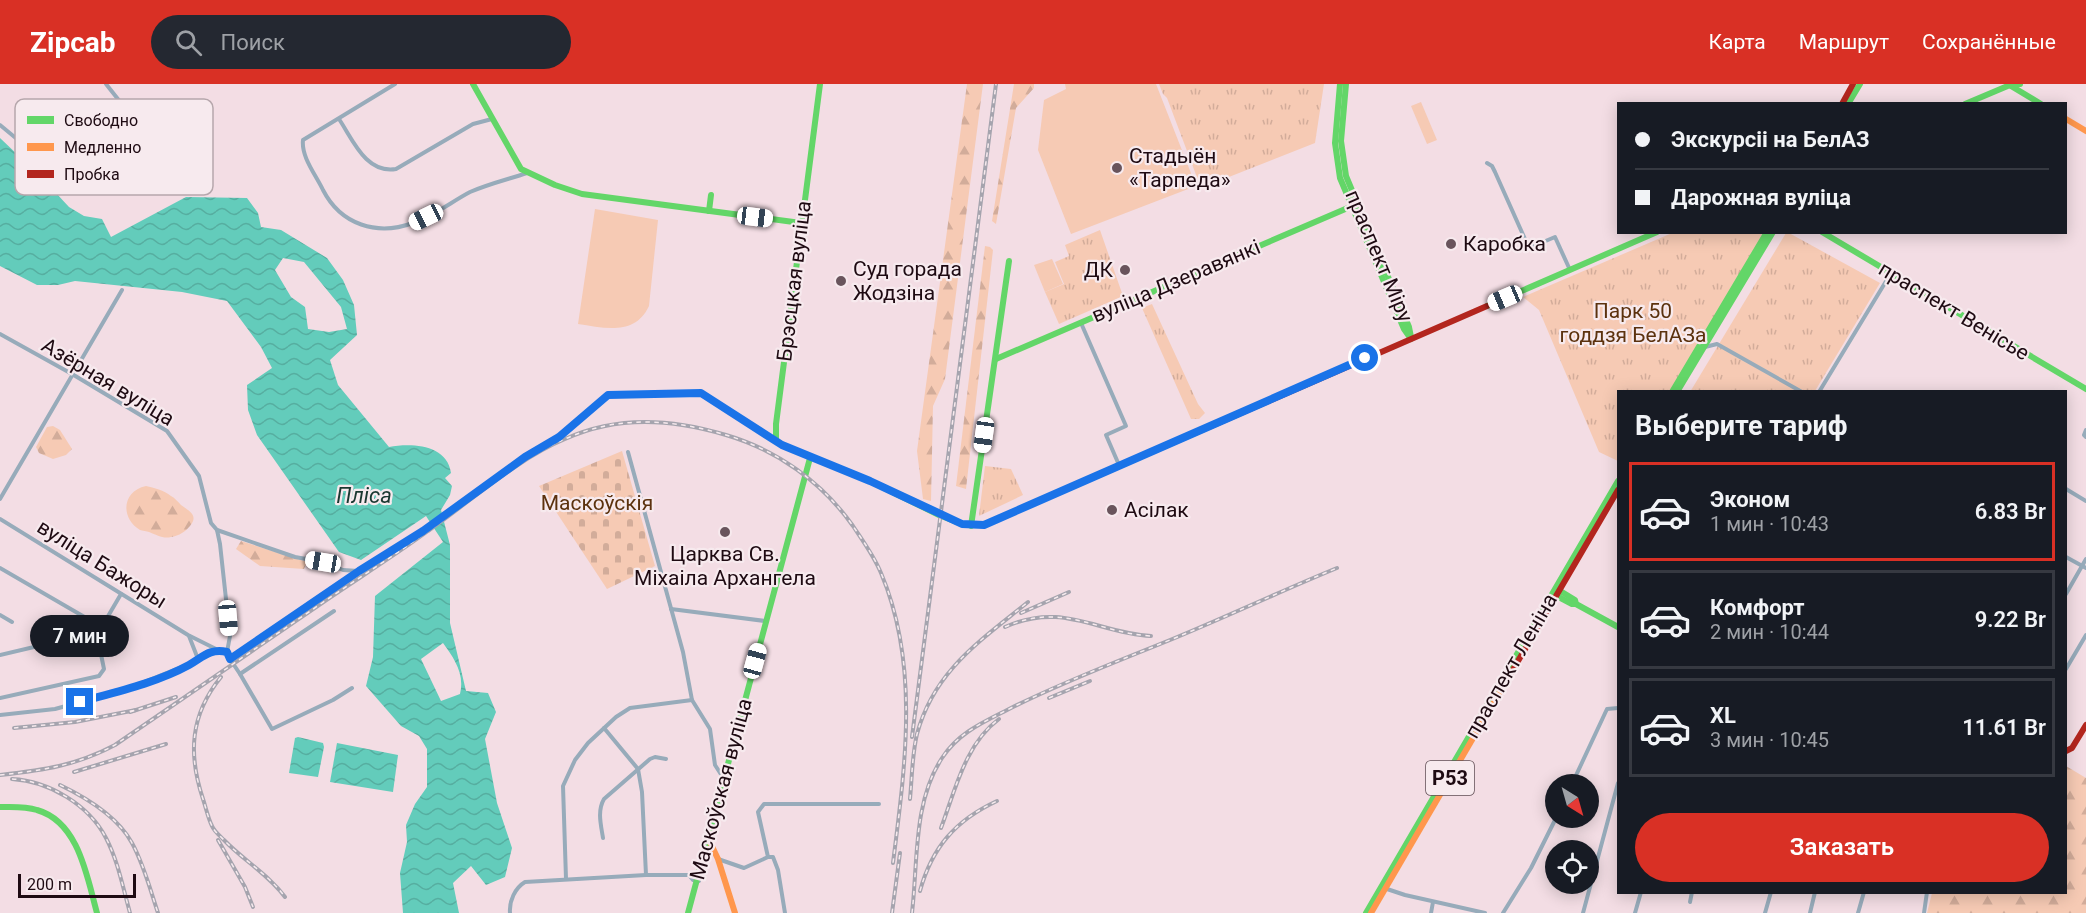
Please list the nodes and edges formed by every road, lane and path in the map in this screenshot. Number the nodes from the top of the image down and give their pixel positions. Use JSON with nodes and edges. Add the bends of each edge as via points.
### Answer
{"nodes":[{"id":1,"x":106,"y":84,"type":"edge"},
{"id":2,"x":395,"y":84,"type":"edge"},
{"id":3,"x":472,"y":84,"type":"edge"},
{"id":4,"x":820,"y":84,"type":"edge"},
{"id":5,"x":1340,"y":84,"type":"edge"},
{"id":6,"x":1346,"y":84,"type":"edge"},
{"id":7,"x":1853,"y":84,"type":"edge"},
{"id":8,"x":1860,"y":84,"type":"edge"},
{"id":9,"x":2010,"y":84,"type":"edge"},
{"id":10,"x":2019,"y":84,"type":"edge"},
{"id":11,"x":117,"y":99,"type":"edge"},
{"id":12,"x":1843,"y":102,"type":"edge"},
{"id":13,"x":1849,"y":102,"type":"edge"},
{"id":14,"x":1970,"y":102,"type":"edge"},
{"id":15,"x":2038,"y":102,"type":"edge"},
{"id":16,"x":339,"y":119,"type":"junction"},
{"id":17,"x":492,"y":119,"type":"junction"},
{"id":18,"x":2067,"y":120,"type":"edge"},
{"id":19,"x":0,"y":125,"type":"edge"},
{"id":20,"x":2086,"y":131,"type":"edge"},
{"id":21,"x":15,"y":136,"type":"edge"},
{"id":22,"x":1486,"y":163,"type":"dead end"},
{"id":23,"x":527,"y":173,"type":"junction"},
{"id":24,"x":711,"y":195,"type":"dead end"},
{"id":25,"x":1354,"y":205,"type":"junction"},
{"id":26,"x":710,"y":211,"type":"junction"},
{"id":27,"x":801,"y":223,"type":"junction"},
{"id":28,"x":1651,"y":234,"type":"edge"},
{"id":29,"x":1766,"y":234,"type":"edge"},
{"id":30,"x":1772,"y":234,"type":"edge"},
{"id":31,"x":1825,"y":234,"type":"edge"},
{"id":32,"x":1009,"y":261,"type":"dead end"},
{"id":33,"x":1570,"y":270,"type":"junction"},
{"id":34,"x":1891,"y":273,"type":"junction"},
{"id":35,"x":122,"y":290,"type":"dead end"},
{"id":36,"x":1149,"y":293,"type":"junction"},
{"id":37,"x":1137,"y":299,"type":"junction"},
{"id":38,"x":1153,"y":300,"type":"dead end"},
{"id":39,"x":1140,"y":307,"type":"dead end"},
{"id":40,"x":1081,"y":322,"type":"junction"},
{"id":41,"x":1714,"y":330,"type":"junction"},
{"id":42,"x":0,"y":334,"type":"edge"},
{"id":43,"x":1412,"y":339,"type":"junction"},
{"id":44,"x":1717,"y":344,"type":"junction"},
{"id":45,"x":1703,"y":348,"type":"junction"},
{"id":46,"x":996,"y":359,"type":"junction"},
{"id":47,"x":72,"y":374,"type":"junction"},
{"id":48,"x":2086,"y":389,"type":"edge"},
{"id":49,"x":1675,"y":390,"type":"edge"},
{"id":50,"x":1675,"y":390,"type":"edge"},
{"id":51,"x":1798,"y":390,"type":"edge"},
{"id":52,"x":1820,"y":390,"type":"edge"},
{"id":53,"x":776,"y":440,"type":"junction"},
{"id":54,"x":628,"y":452,"type":"dead end"},
{"id":55,"x":810,"y":458,"type":"junction"},
{"id":56,"x":1119,"y":465,"type":"junction"},
{"id":57,"x":1617,"y":483,"type":"edge"},
{"id":58,"x":2067,"y":490,"type":"edge"},
{"id":59,"x":1617,"y":492,"type":"edge"},
{"id":60,"x":0,"y":499,"type":"edge"},
{"id":61,"x":2086,"y":501,"type":"edge"},
{"id":62,"x":0,"y":519,"type":"edge"},
{"id":63,"x":971,"y":526,"type":"junction"},
{"id":64,"x":217,"y":530,"type":"junction"},
{"id":65,"x":2067,"y":558,"type":"edge"},
{"id":66,"x":2086,"y":560,"type":"edge"},
{"id":67,"x":2084,"y":567,"type":"edge"},
{"id":68,"x":0,"y":568,"type":"edge"},
{"id":69,"x":359,"y":571,"type":"junction"},
{"id":70,"x":1557,"y":592,"type":"junction"},
{"id":71,"x":2067,"y":592,"type":"edge"},
{"id":72,"x":121,"y":594,"type":"junction"},
{"id":73,"x":670,"y":608,"type":"junction"},
{"id":74,"x":334,"y":611,"type":"dead end"},
{"id":75,"x":0,"y":615,"type":"edge"},
{"id":76,"x":765,"y":621,"type":"junction"},
{"id":77,"x":12,"y":622,"type":"dead end"},
{"id":78,"x":99,"y":625,"type":"junction"},
{"id":79,"x":1617,"y":626,"type":"edge"},
{"id":80,"x":95,"y":634,"type":"junction"},
{"id":81,"x":188,"y":635,"type":"junction"},
{"id":82,"x":2086,"y":635,"type":"edge"},
{"id":83,"x":218,"y":650,"type":"junction"},
{"id":84,"x":227,"y":652,"type":"junction"},
{"id":85,"x":0,"y":656,"type":"edge"},
{"id":86,"x":198,"y":659,"type":"junction"},
{"id":87,"x":230,"y":659,"type":"junction"},
{"id":88,"x":2067,"y":667,"type":"edge"},
{"id":89,"x":240,"y":674,"type":"junction"},
{"id":90,"x":352,"y":688,"type":"dead end"},
{"id":91,"x":0,"y":699,"type":"edge"},
{"id":92,"x":692,"y":700,"type":"junction"},
{"id":93,"x":1617,"y":708,"type":"edge"},
{"id":94,"x":0,"y":716,"type":"edge"},
{"id":95,"x":2086,"y":725,"type":"edge"},
{"id":96,"x":604,"y":728,"type":"junction"},
{"id":97,"x":2067,"y":750,"type":"edge"},
{"id":98,"x":666,"y":759,"type":"dead end"},
{"id":99,"x":638,"y":769,"type":"junction"},
{"id":100,"x":1577,"y":774,"type":"edge"},
{"id":101,"x":724,"y":779,"type":"junction"},
{"id":102,"x":1617,"y":787,"type":"edge"},
{"id":103,"x":879,"y":804,"type":"dead end"},
{"id":104,"x":0,"y":807,"type":"edge"},
{"id":105,"x":1551,"y":828,"type":"edge"},
{"id":106,"x":603,"y":838,"type":"dead end"},
{"id":107,"x":709,"y":840,"type":"junction"},
{"id":108,"x":768,"y":857,"type":"junction"},
{"id":109,"x":718,"y":859,"type":"junction"},
{"id":110,"x":646,"y":875,"type":"junction"},
{"id":111,"x":566,"y":879,"type":"junction"},
{"id":112,"x":698,"y":881,"type":"junction"},
{"id":113,"x":1383,"y":888,"type":"junction"},
{"id":114,"x":1640,"y":894,"type":"edge"},
{"id":115,"x":1692,"y":894,"type":"edge"},
{"id":116,"x":1770,"y":894,"type":"edge"},
{"id":117,"x":1815,"y":894,"type":"edge"},
{"id":118,"x":1863,"y":894,"type":"edge"},
{"id":119,"x":1927,"y":894,"type":"edge"},
{"id":120,"x":1433,"y":902,"type":"junction"},
{"id":121,"x":1690,"y":902,"type":"dead end"},
{"id":122,"x":97,"y":913,"type":"edge"},
{"id":123,"x":510,"y":913,"type":"edge"},
{"id":124,"x":688,"y":913,"type":"edge"},
{"id":125,"x":735,"y":913,"type":"edge"},
{"id":126,"x":785,"y":913,"type":"edge"},
{"id":127,"x":1366,"y":913,"type":"edge"},
{"id":128,"x":1371,"y":913,"type":"edge"},
{"id":129,"x":1431,"y":913,"type":"edge"},
{"id":130,"x":1485,"y":913,"type":"edge"},
{"id":131,"x":1503,"y":913,"type":"edge"},
{"id":132,"x":1583,"y":913,"type":"edge"},
{"id":133,"x":1635,"y":913,"type":"edge"},
{"id":134,"x":1765,"y":913,"type":"edge"},
{"id":135,"x":1810,"y":913,"type":"edge"},
{"id":136,"x":1858,"y":913,"type":"edge"},
{"id":137,"x":1924,"y":913,"type":"edge"}],
"edges":[{"from":1,"to":11,"type":"street"},
{"from":2,"to":16,"type":"street"},
{"from":3,"to":17,"type":"main road"},
{"from":4,"to":27,"type":"main road","name":"Брэсцкая вуліца"},
{"from":5,"to":25,"type":"main road","name":"праспект Міру","via":[[1335,158]]},
{"from":6,"to":25,"type":"main road","name":"праспект Міру","via":[[1340,146]]},
{"from":7,"to":12,"type":"main road"},
{"from":8,"to":13,"type":"main road"},
{"from":9,"to":10,"type":"main road"},
{"from":9,"to":14,"type":"main road"},
{"from":9,"to":15,"type":"main road"},
{"from":16,"to":17,"type":"street","via":[[366,159],[386,170],[396,169],[473,124]]},
{"from":16,"to":23,"type":"street","via":[[303,140],[302,148],[329,202],[357,224],[393,228],[414,223],[471,192]]},
{"from":17,"to":23,"type":"main road"},
{"from":18,"to":20,"type":"main road"},
{"from":19,"to":21,"type":"street"},
{"from":22,"to":33,"type":"street","via":[[1492,166],[1529,248],[1555,237]]},
{"from":23,"to":26,"type":"main road","via":[[582,194]]},
{"from":24,"to":26,"type":"main road"},
{"from":25,"to":36,"type":"main road","name":"вуліца Дзеравянкі"},
{"from":25,"to":43,"type":"main road","name":"праспект Міру"},
{"from":26,"to":27,"type":"main road"},
{"from":27,"to":53,"type":"main road","name":"Брэсцкая вуліца"},
{"from":28,"to":33,"type":"main road"},
{"from":29,"to":49,"type":"main road"},
{"from":30,"to":41,"type":"main road"},
{"from":31,"to":34,"type":"main road","name":"праспект Венісье"},
{"from":32,"to":46,"type":"main road"},
{"from":33,"to":43,"type":"main road"},
{"from":34,"to":48,"type":"main road","name":"праспект Венісье"},
{"from":34,"to":52,"type":"street"},
{"from":35,"to":47,"type":"street"},
{"from":36,"to":37,"type":"main road","name":"вуліца Дзеравянкі"},
{"from":36,"to":38,"type":"main road"},
{"from":37,"to":39,"type":"main road"},
{"from":37,"to":40,"type":"main road","name":"вуліца Дзеравянкі"},
{"from":40,"to":46,"type":"main road","name":"вуліца Дзеравянкі"},
{"from":40,"to":56,"type":"street","via":[[1126,426],[1106,435]]},
{"from":41,"to":44,"type":"street"},
{"from":41,"to":45,"type":"main road"},
{"from":42,"to":47,"type":"street","name":"Азёрная вуліца"},
{"from":43,"to":56,"type":"main road"},
{"from":44,"to":45,"type":"street"},
{"from":44,"to":51,"type":"street"},
{"from":45,"to":50,"type":"main road"},
{"from":46,"to":63,"type":"main road"},
{"from":47,"to":60,"type":"street"},
{"from":47,"to":64,"type":"street","name":"Азёрная вуліца","via":[[167,431],[199,476],[211,523]]},
{"from":53,"to":55,"type":"main road"},
{"from":53,"to":69,"type":"street","via":[[701,393],[608,395],[559,437]]},
{"from":54,"to":73,"type":"street"},
{"from":55,"to":63,"type":"main road"},
{"from":55,"to":76,"type":"main road","name":"Маскоўская вуліца"},
{"from":56,"to":63,"type":"main road","via":[[984,525]]},
{"from":57,"to":70,"type":"main road","name":"праспект Леніна","number":"Р53"},
{"from":58,"to":61,"type":"street"},
{"from":59,"to":70,"type":"main road","name":"праспект Леніна","number":"Р53"},
{"from":62,"to":72,"type":"street","name":"вуліца Бажоры"},
{"from":64,"to":69,"type":"street","via":[[295,557]]},
{"from":64,"to":84,"type":"street","name":"Азёрная вуліца","via":[[227,599]]},
{"from":65,"to":67,"type":"street"},
{"from":66,"to":67,"type":"street"},
{"from":67,"to":71,"type":"street"},
{"from":68,"to":78,"type":"street"},
{"from":69,"to":87,"type":"street"},
{"from":70,"to":79,"type":"main road"},
{"from":70,"to":113,"type":"main road","name":"праспект Леніна","number":"Р53"},
{"from":72,"to":78,"type":"street"},
{"from":72,"to":81,"type":"street","name":"вуліца Бажоры"},
{"from":73,"to":76,"type":"street"},
{"from":73,"to":92,"type":"street"},
{"from":74,"to":89,"type":"street"},
{"from":75,"to":77,"type":"street"},
{"from":76,"to":101,"type":"main road","name":"Маскоўская вуліца"},
{"from":78,"to":80,"type":"street"},
{"from":80,"to":85,"type":"street"},
{"from":80,"to":91,"type":"street","via":[[104,669],[99,676]]},
{"from":81,"to":83,"type":"street","name":"вуліца Бажоры"},
{"from":81,"to":86,"type":"street"},
{"from":82,"to":88,"type":"street"},
{"from":83,"to":84,"type":"street","name":"вуліца Бажоры"},
{"from":83,"to":86,"type":"street"},
{"from":84,"to":87,"type":"street"},
{"from":86,"to":94,"type":"street","via":[[124,690],[55,709]]},
{"from":87,"to":89,"type":"street"},
{"from":89,"to":90,"type":"street","via":[[272,729]]},
{"from":92,"to":96,"type":"street","via":[[630,708]]},
{"from":92,"to":101,"type":"street","via":[[710,729],[715,765]]},
{"from":93,"to":100,"type":"street","via":[[1607,709]]},
{"from":95,"to":97,"type":"main road"},
{"from":96,"to":99,"type":"street"},
{"from":96,"to":111,"type":"street","via":[[575,760],[564,786]]},
{"from":98,"to":99,"type":"street","via":[[655,758]]},
{"from":99,"to":106,"type":"street","via":[[600,805]]},
{"from":99,"to":110,"type":"street"},
{"from":101,"to":107,"type":"main road","name":"Маскоўская вуліца"},
{"from":102,"to":132,"type":"street"},
{"from":103,"to":108,"type":"street","via":[[764,804],[758,812]]},
{"from":104,"to":122,"type":"main road","via":[[43,812],[65,829],[80,858]]},
{"from":105,"to":131,"type":"street"},
{"from":107,"to":109,"type":"main road"},
{"from":107,"to":112,"type":"main road","name":"Маскоўская вуліца"},
{"from":108,"to":109,"type":"street","via":[[744,868]]},
{"from":108,"to":126,"type":"street","via":[[773,857],[778,870]]},
{"from":109,"to":125,"type":"main road"},
{"from":110,"to":111,"type":"street"},
{"from":110,"to":112,"type":"street","via":[[689,874]]},
{"from":111,"to":123,"type":"street","via":[[525,882],[512,897]]},
{"from":112,"to":124,"type":"main road","name":"Маскоўская вуліца"},
{"from":113,"to":120,"type":"street"},
{"from":113,"to":127,"type":"main road","name":"праспект Леніна","number":"Р53"},
{"from":113,"to":128,"type":"main road","name":"праспект Леніна","number":"Р53"},
{"from":114,"to":133,"type":"street"},
{"from":115,"to":121,"type":"street"},
{"from":116,"to":134,"type":"street"},
{"from":117,"to":135,"type":"street"},
{"from":118,"to":136,"type":"street"},
{"from":119,"to":137,"type":"street"},
{"from":120,"to":129,"type":"street"},
{"from":120,"to":130,"type":"street"}]}
